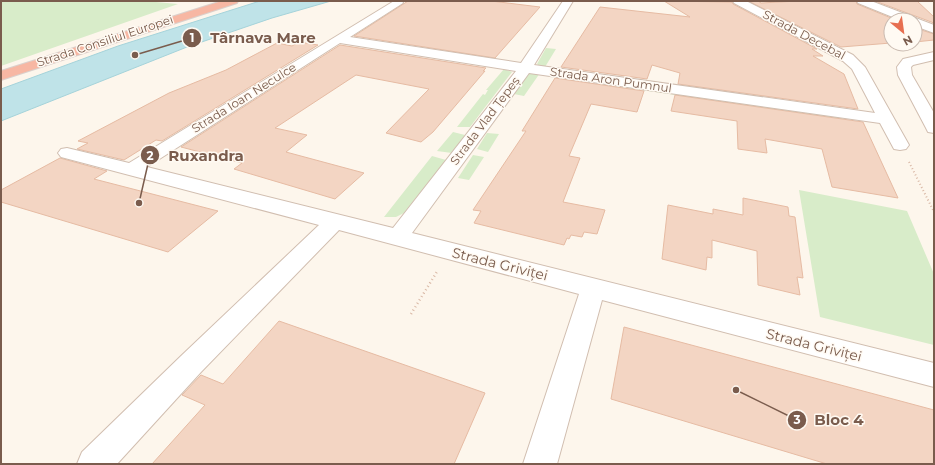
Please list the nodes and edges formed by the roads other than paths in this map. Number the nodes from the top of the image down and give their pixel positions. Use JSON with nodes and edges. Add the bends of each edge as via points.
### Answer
{"nodes":[{"id":1,"x":233,"y":1,"type":"edge"},
{"id":2,"x":564,"y":1,"type":"edge"},
{"id":3,"x":738,"y":1,"type":"edge"},
{"id":4,"x":862,"y":1,"type":"edge"},
{"id":5,"x":398,"y":3,"type":"dead end"},
{"id":6,"x":890,"y":12,"type":"edge"},
{"id":7,"x":923,"y":25,"type":"edge"},
{"id":8,"x":934,"y":29,"type":"edge"},
{"id":9,"x":338,"y":39,"type":"junction"},
{"id":10,"x":934,"y":56,"type":"edge"},
{"id":11,"x":524,"y":68,"type":"junction"},
{"id":12,"x":1,"y":76,"type":"edge"},
{"id":13,"x":886,"y":119,"type":"junction"},
{"id":14,"x":934,"y":128,"type":"edge"},
{"id":15,"x":900,"y":146,"type":"road end"},
{"id":16,"x":67,"y":153,"type":"dead end"},
{"id":17,"x":132,"y":170,"type":"junction"},
{"id":18,"x":335,"y":222,"type":"junction"},
{"id":19,"x":397,"y":238,"type":"junction"},
{"id":20,"x":593,"y":288,"type":"junction"},
{"id":21,"x":934,"y":375,"type":"edge"},
{"id":22,"x":94,"y":464,"type":"edge"},
{"id":23,"x":540,"y":464,"type":"edge"}],
"edges":[{"from":1,"to":12,"type":"highway","name":"Strada Consiliul Europei"},
{"from":2,"to":11,"type":"street","name":"Strada Vlad Țepeș"},
{"from":3,"to":13,"type":"street","name":"Strada Decebal","via":[[848,58],[858,67]]},
{"from":4,"to":6,"type":"street"},
{"from":5,"to":9,"type":"street","name":"Strada Ioan Neculce"},
{"from":7,"to":8,"type":"street"},
{"from":9,"to":11,"type":"street","name":"Strada Aron Pumnul"},
{"from":9,"to":17,"type":"street","name":"Strada Ioan Neculce"},
{"from":10,"to":14,"type":"street","via":[[908,62],[904,66],[905,75]]},
{"from":11,"to":13,"type":"street","name":"Strada Aron Pumnul"},
{"from":11,"to":19,"type":"street","name":"Strada Vlad Țepeș"},
{"from":13,"to":15,"type":"street","name":"Strada Decebal"},
{"from":16,"to":17,"type":"street","name":"Strada Griviței"},
{"from":17,"to":18,"type":"street","name":"Strada Griviței"},
{"from":18,"to":19,"type":"street","name":"Strada Griviței"},
{"from":18,"to":22,"type":"street"},
{"from":19,"to":20,"type":"street","name":"Strada Griviței"},
{"from":20,"to":21,"type":"street","name":"Strada Griviței"},
{"from":20,"to":23,"type":"street"}]}
